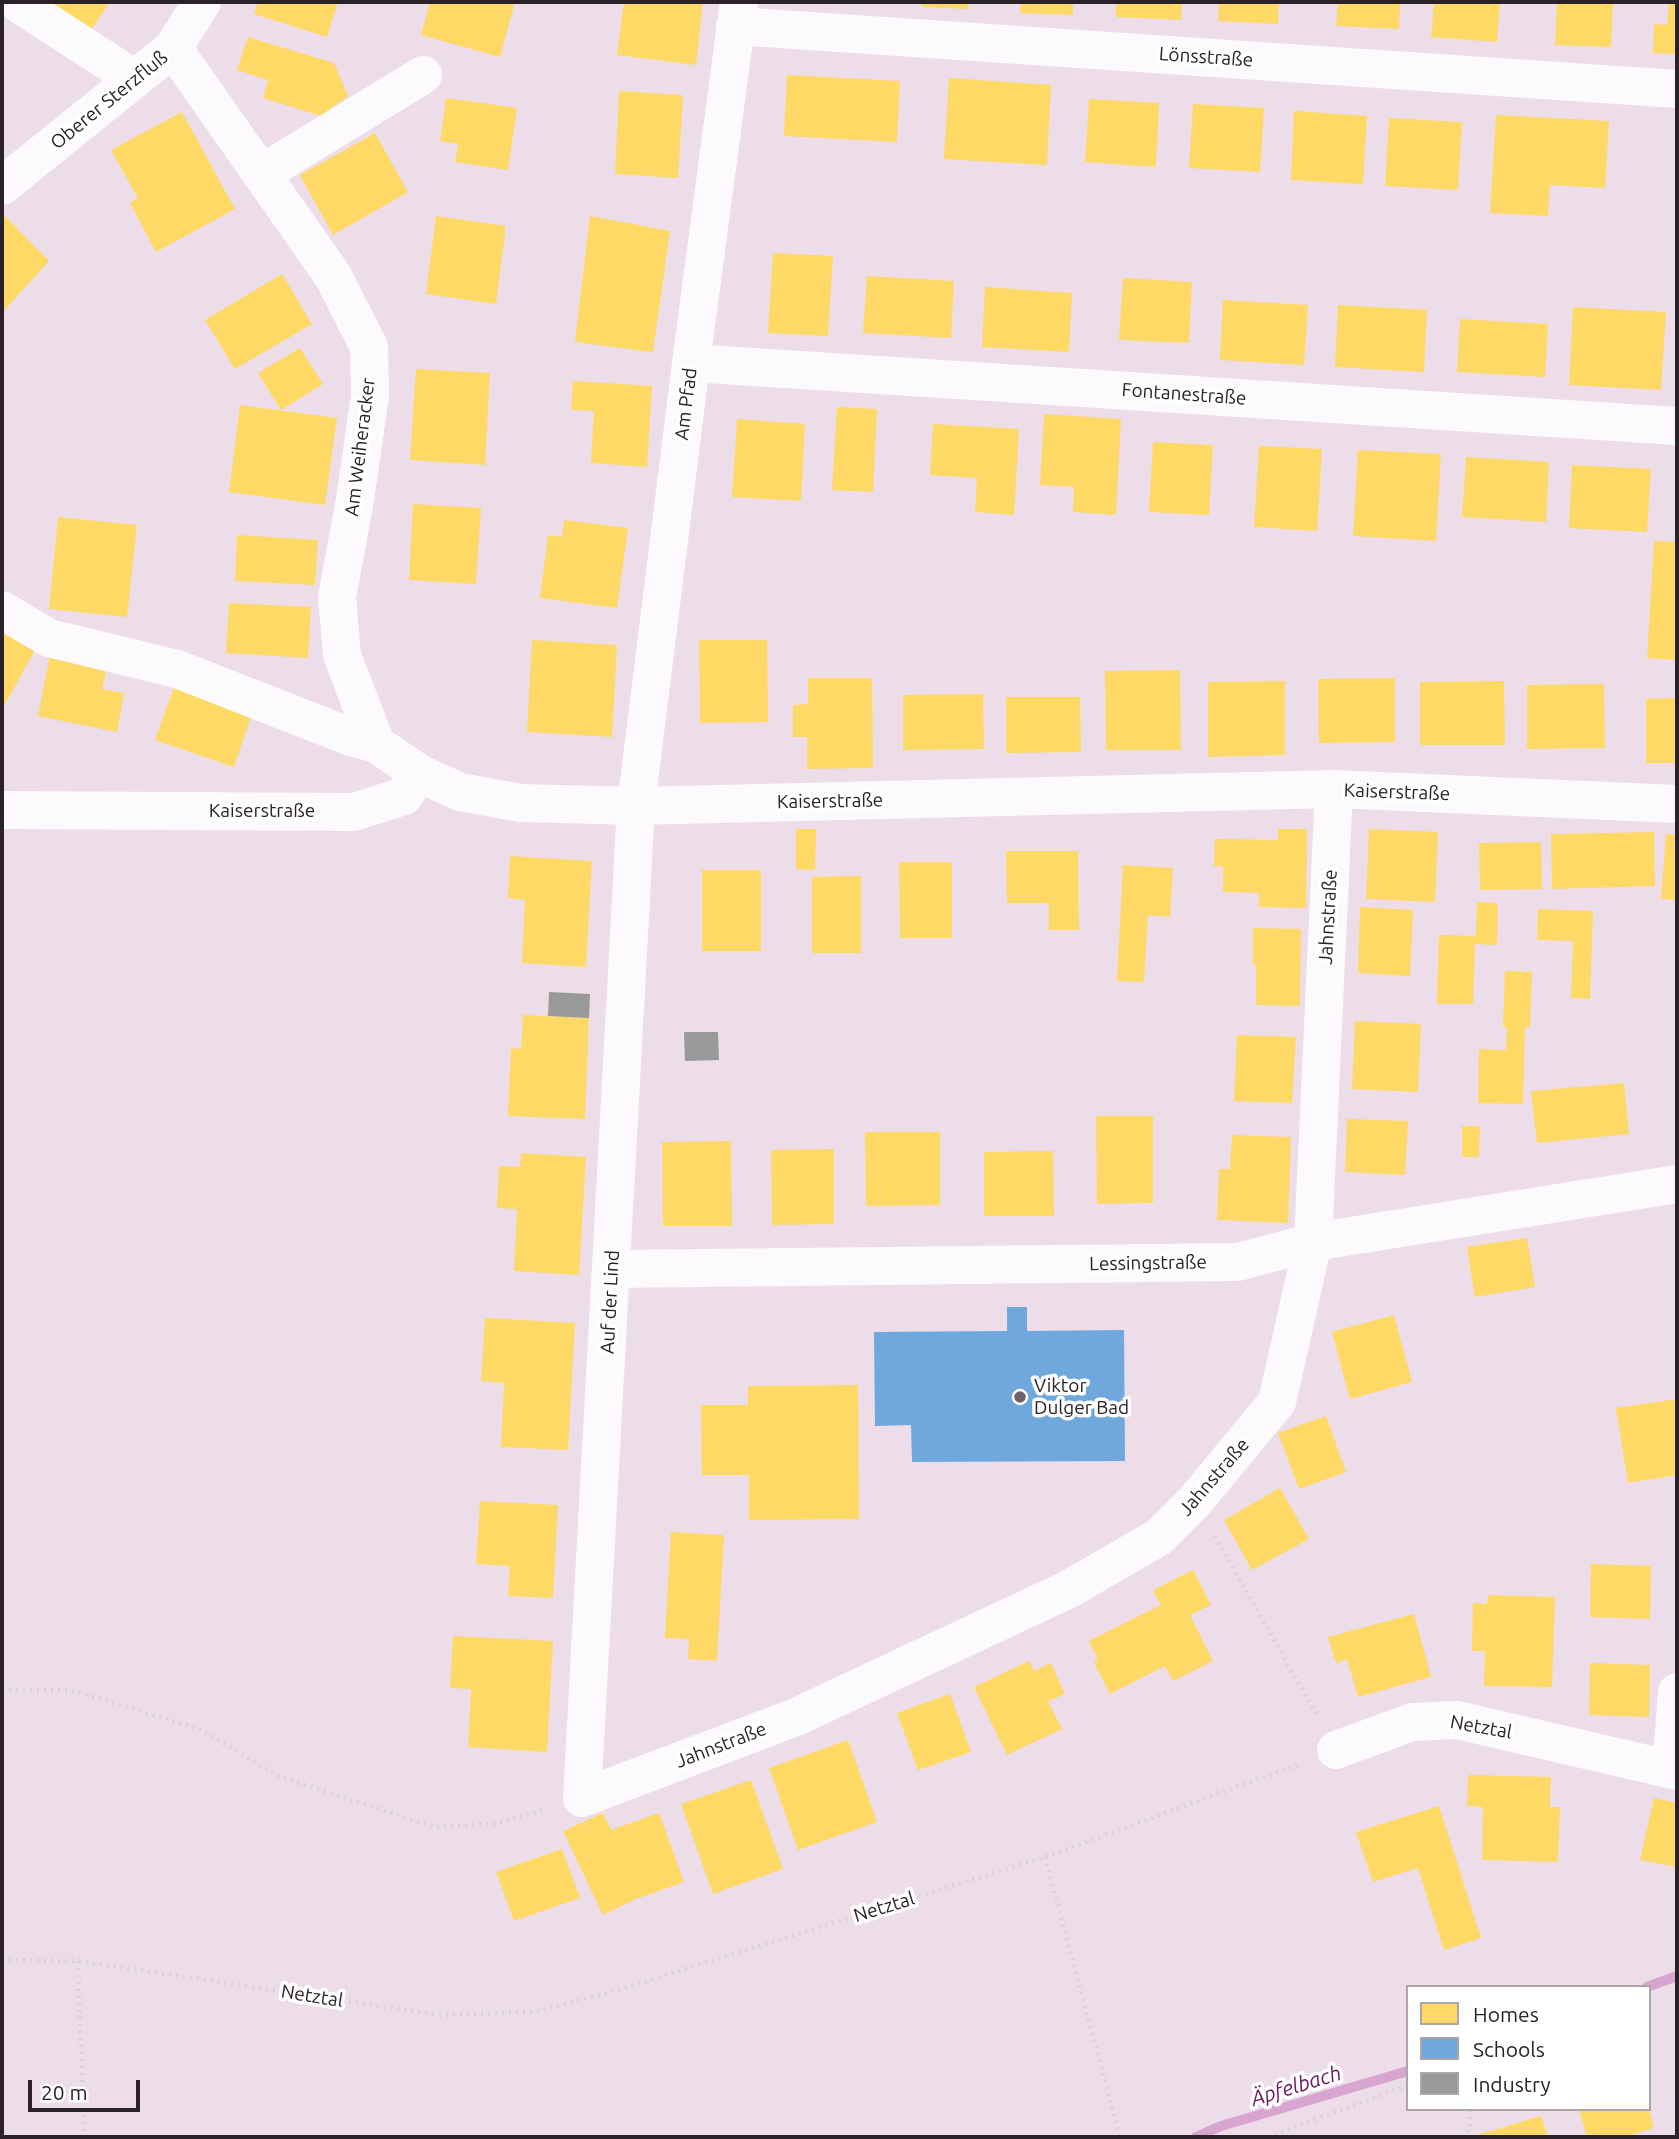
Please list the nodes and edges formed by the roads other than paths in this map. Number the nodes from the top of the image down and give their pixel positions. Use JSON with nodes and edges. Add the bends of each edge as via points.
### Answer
{"nodes":[{"id":1,"x":16,"y":2,"type":"edge"},
{"id":2,"x":202,"y":2,"type":"edge"},
{"id":3,"x":737,"y":14,"type":"edge"},
{"id":4,"x":173,"y":48,"type":"junction"},
{"id":5,"x":423,"y":75,"type":"dead end"},
{"id":6,"x":135,"y":79,"type":"junction"},
{"id":7,"x":1677,"y":89,"type":"edge"},
{"id":8,"x":261,"y":174,"type":"junction"},
{"id":9,"x":2,"y":186,"type":"edge"},
{"id":10,"x":691,"y":363,"type":"junction"},
{"id":11,"x":1677,"y":426,"type":"edge"},
{"id":12,"x":2,"y":610,"type":"edge"},
{"id":13,"x":376,"y":744,"type":"junction"},
{"id":14,"x":419,"y":773,"type":"junction"},
{"id":15,"x":1334,"y":789,"type":"junction"},
{"id":16,"x":1677,"y":804,"type":"edge"},
{"id":17,"x":636,"y":806,"type":"junction"},
{"id":18,"x":2,"y":810,"type":"edge"},
{"id":19,"x":1677,"y":1184,"type":"edge"},
{"id":20,"x":1313,"y":1242,"type":"junction"},
{"id":21,"x":612,"y":1269,"type":"junction"},
{"id":22,"x":1677,"y":1692,"type":"edge"},
{"id":23,"x":1336,"y":1750,"type":"road end"},
{"id":24,"x":1674,"y":1770,"type":"edge"},
{"id":25,"x":582,"y":1798,"type":"joint"}],
"edges":[{"from":1,"to":6,"type":"street"},
{"from":2,"to":4,"type":"street","name":"Oberer Sterzfluß"},
{"from":3,"to":7,"type":"street","name":"Lönsstraße"},
{"from":3,"to":10,"type":"street","name":"Am Pfad"},
{"from":4,"to":6,"type":"street","name":"Oberer Sterzfluß"},
{"from":4,"to":8,"type":"street","name":"Am Weiheracker"},
{"from":5,"to":8,"type":"street"},
{"from":6,"to":9,"type":"street","name":"Oberer Sterzfluß"},
{"from":8,"to":13,"type":"street","name":"Am Weiheracker","via":[[333,276],[369,346],[370,396],[337,597],[342,654]]},
{"from":10,"to":11,"type":"street","name":"Fontanestraße"},
{"from":10,"to":17,"type":"street","name":"Am Pfad"},
{"from":12,"to":13,"type":"street","via":[[49,638],[177,670]]},
{"from":13,"to":14,"type":"street"},
{"from":14,"to":17,"type":"street","name":"Kaiserstraße","via":[[460,792],[521,803]]},
{"from":14,"to":18,"type":"street","name":"Kaiserstraße","via":[[404,796],[354,812]]},
{"from":15,"to":16,"type":"street","name":"Kaiserstraße"},
{"from":15,"to":17,"type":"street","name":"Kaiserstraße"},
{"from":15,"to":20,"type":"street","name":"Jahnstraße"},
{"from":17,"to":21,"type":"street","name":"Auf der Lind"},
{"from":19,"to":20,"type":"street","name":"Lessingstraße"},
{"from":20,"to":21,"type":"street","name":"Lessingstraße","via":[[1238,1262]]},
{"from":20,"to":25,"type":"street","name":"Jahnstraße","via":[[1277,1402],[1195,1502],[1159,1537],[1069,1588],[796,1717]]},
{"from":21,"to":25,"type":"street","name":"Auf der Lind"},
{"from":22,"to":24,"type":"street","name":"Netztal"},
{"from":23,"to":24,"type":"street","name":"Netztal","via":[[1412,1722],[1457,1720]]}]}
